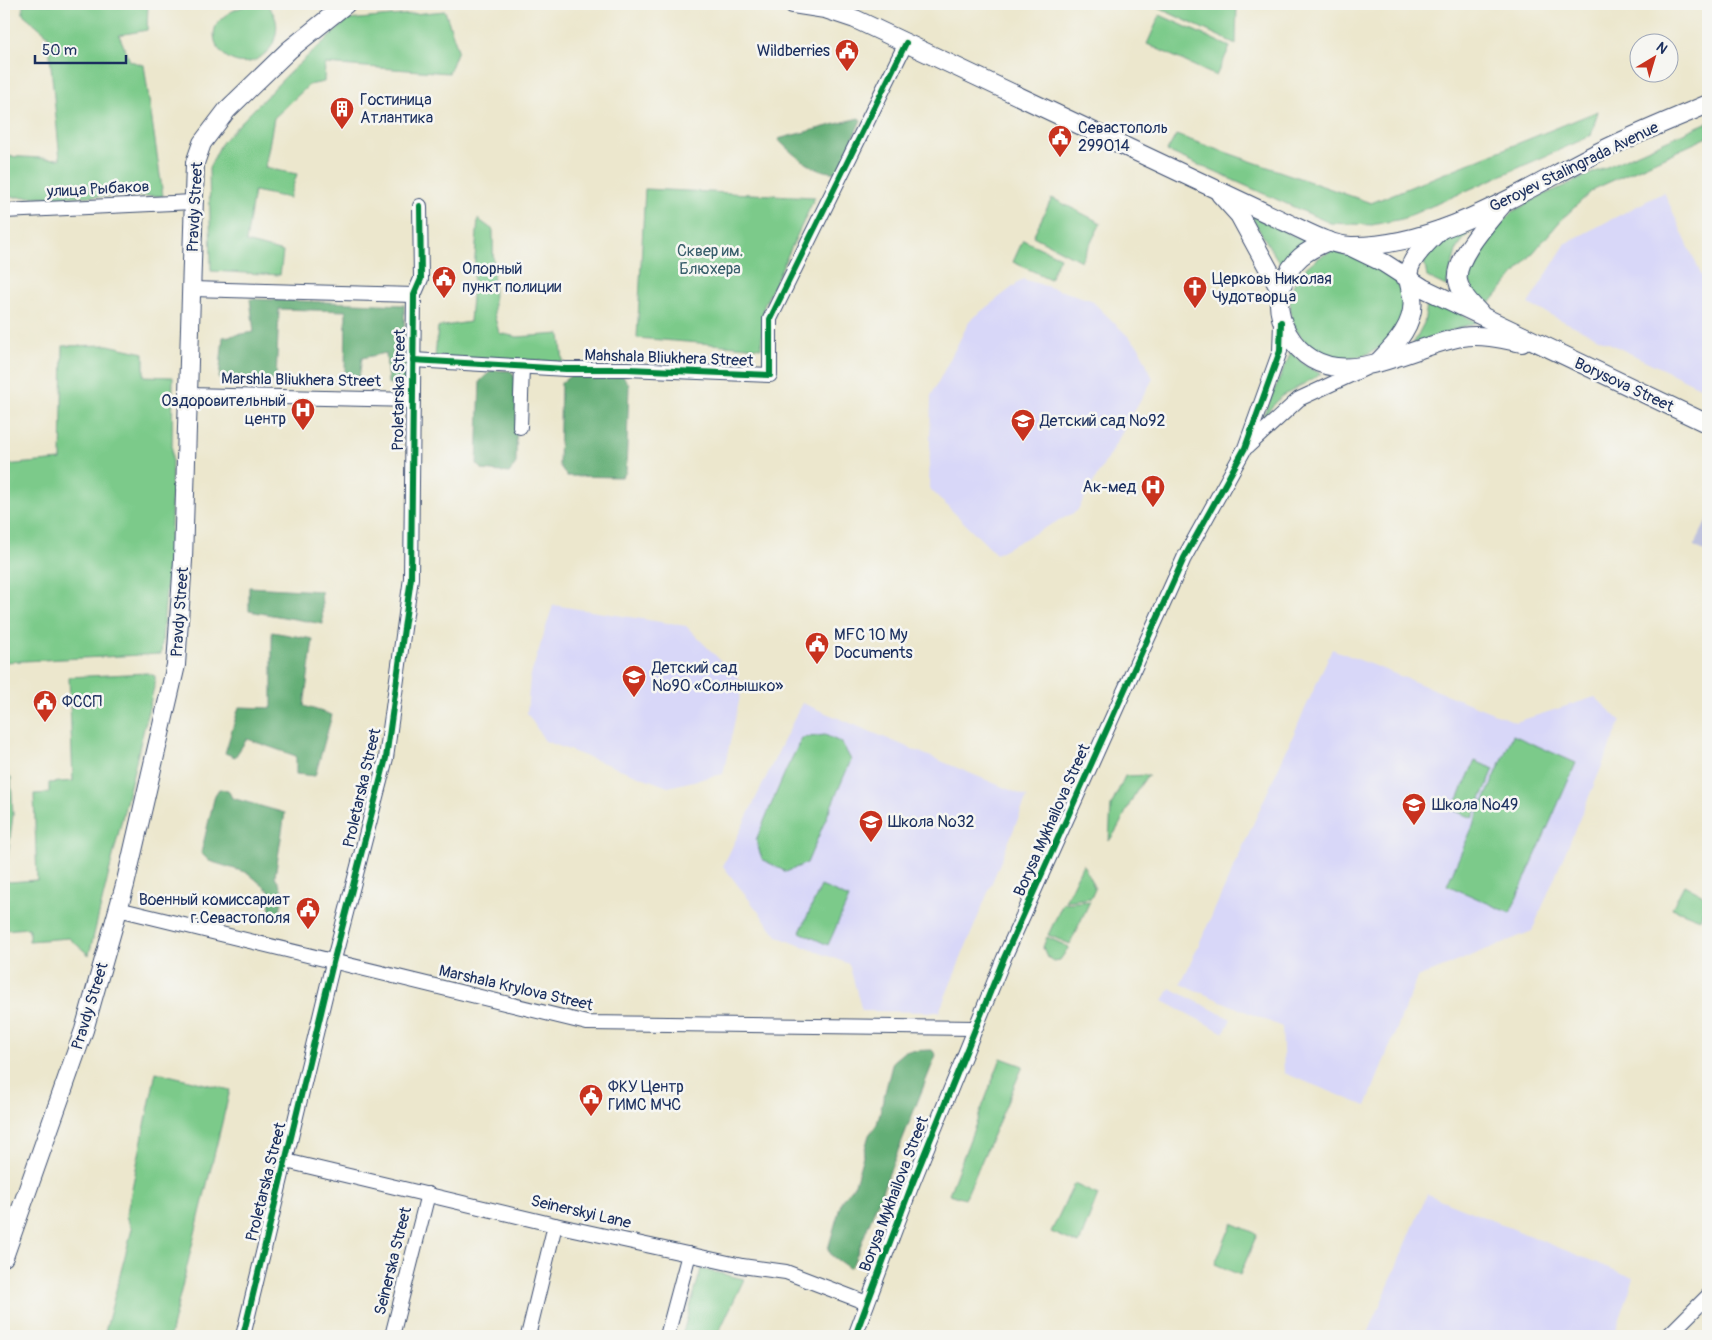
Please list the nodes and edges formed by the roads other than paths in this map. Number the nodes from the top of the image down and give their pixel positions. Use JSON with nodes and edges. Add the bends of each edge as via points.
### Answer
{"nodes":[{"id":1,"x":346,"y":4,"type":"edge"},
{"id":2,"x":793,"y":4,"type":"edge"},
{"id":3,"x":906,"y":43,"type":"junction"},
{"id":4,"x":1708,"y":104,"type":"edge"},
{"id":5,"x":1215,"y":188,"type":"junction"},
{"id":6,"x":193,"y":202,"type":"junction"},
{"id":7,"x":1502,"y":204,"type":"junction"},
{"id":8,"x":420,"y":206,"type":"dead end"},
{"id":9,"x":4,"y":211,"type":"edge"},
{"id":10,"x":1440,"y":230,"type":"junction"},
{"id":11,"x":1329,"y":241,"type":"junction"},
{"id":12,"x":1349,"y":246,"type":"junction"},
{"id":13,"x":1407,"y":278,"type":"junction"},
{"id":14,"x":192,"y":289,"type":"junction"},
{"id":15,"x":1280,"y":290,"type":"junction"},
{"id":16,"x":414,"y":295,"type":"junction"},
{"id":17,"x":1486,"y":318,"type":"junction"},
{"id":18,"x":1281,"y":322,"type":"junction"},
{"id":19,"x":1540,"y":346,"type":"junction"},
{"id":20,"x":413,"y":360,"type":"junction"},
{"id":21,"x":1379,"y":361,"type":"junction"},
{"id":22,"x":522,"y":366,"type":"junction"},
{"id":23,"x":189,"y":394,"type":"junction"},
{"id":24,"x":412,"y":400,"type":"junction"},
{"id":25,"x":1708,"y":424,"type":"edge"},
{"id":26,"x":520,"y":427,"type":"dead end"},
{"id":27,"x":1245,"y":448,"type":"junction"},
{"id":28,"x":118,"y":909,"type":"junction"},
{"id":29,"x":333,"y":963,"type":"junction"},
{"id":30,"x":975,"y":1028,"type":"junction"},
{"id":31,"x":286,"y":1161,"type":"junction"},
{"id":32,"x":428,"y":1194,"type":"junction"},
{"id":33,"x":555,"y":1225,"type":"junction"},
{"id":34,"x":688,"y":1254,"type":"junction"},
{"id":35,"x":4,"y":1257,"type":"edge"},
{"id":36,"x":1708,"y":1296,"type":"edge"},
{"id":37,"x":868,"y":1303,"type":"junction"},
{"id":38,"x":243,"y":1336,"type":"edge"},
{"id":39,"x":392,"y":1336,"type":"edge"},
{"id":40,"x":528,"y":1336,"type":"edge"},
{"id":41,"x":667,"y":1336,"type":"edge"},
{"id":42,"x":855,"y":1336,"type":"edge"},
{"id":43,"x":1668,"y":1336,"type":"edge"}],
"edges":[{"from":1,"to":6,"type":"main road","name":"Pravdy Street","via":[[289,50],[227,110],[211,130],[195,163]]},
{"from":2,"to":3,"type":"main road","name":"Geroyev Stalingrada Avenue","via":[[825,9],[855,19]]},
{"from":3,"to":5,"type":"main road","name":"Geroyev Stalingrada Avenue"},
{"from":3,"to":22,"type":"street","name":"Mahshala Bliukhera Street","via":[[770,319],[770,375]]},
{"from":4,"to":7,"type":"main road","name":"Geroyev Stalingrada Avenue","via":[[1598,153]]},
{"from":5,"to":11,"type":"main road","name":"Geroyev Stalingrada Avenue"},
{"from":5,"to":15,"type":"main road","name":"Geroyev Stalingrada Avenue","via":[[1239,216]]},
{"from":6,"to":9,"type":"street","name":"улица Рыбаков"},
{"from":6,"to":14,"type":"main road","name":"Pravdy Street"},
{"from":7,"to":10,"type":"main road","name":"Geroyev Stalingrada Avenue"},
{"from":7,"to":17,"type":"main road","via":[[1465,254],[1458,280],[1466,300]]},
{"from":8,"to":16,"type":"street","name":"Proletarska Street","via":[[421,279]]},
{"from":10,"to":12,"type":"main road","name":"Geroyev Stalingrada Avenue"},
{"from":10,"to":13,"type":"main road","name":"Geroyev Stalingrada Avenue","via":[[1413,260]]},
{"from":11,"to":12,"type":"main road","name":"Geroyev Stalingrada Avenue"},
{"from":11,"to":15,"type":"main road","via":[[1307,250],[1289,269]]},
{"from":12,"to":13,"type":"main road"},
{"from":13,"to":17,"type":"main road","name":"Borysova Street"},
{"from":13,"to":21,"type":"main road","via":[[1412,299],[1409,322],[1398,342]]},
{"from":14,"to":16,"type":"street"},
{"from":14,"to":23,"type":"main road","name":"Pravdy Street"},
{"from":15,"to":18,"type":"main road"},
{"from":16,"to":20,"type":"street","name":"Proletarska Street"},
{"from":17,"to":19,"type":"main road","name":"Borysova Street"},
{"from":18,"to":21,"type":"main road","via":[[1293,342],[1308,356],[1328,367],[1342,369]]},
{"from":18,"to":27,"type":"street","name":"Borysa Mykhailova Street","via":[[1280,351]]},
{"from":19,"to":21,"type":"main road","name":"Borysova Street","via":[[1493,337],[1462,337]]},
{"from":19,"to":25,"type":"main road","name":"Borysova Street"},
{"from":20,"to":22,"type":"street","name":"Mahshala Bliukhera Street"},
{"from":20,"to":24,"type":"street","name":"Proletarska Street"},
{"from":21,"to":27,"type":"street","name":"Borysa Mykhailova Street","via":[[1299,399]]},
{"from":22,"to":26,"type":"street"},
{"from":23,"to":24,"type":"street","name":"Marshla Bliukhera Street"},
{"from":23,"to":28,"type":"main road","name":"Pravdy Street","via":[[182,610],[176,665]]},
{"from":24,"to":29,"type":"street","name":"Proletarska Street","via":[[411,578],[387,746]]},
{"from":27,"to":30,"type":"street","name":"Borysa Mykhailova Street","via":[[1184,558]]},
{"from":28,"to":29,"type":"street","name":"Marshala Krylova Street"},
{"from":28,"to":35,"type":"main road","name":"Pravdy Street","via":[[84,1030]]},
{"from":29,"to":30,"type":"street","name":"Marshala Krylova Street","via":[[587,1024]]},
{"from":29,"to":31,"type":"street","name":"Proletarska Street"},
{"from":30,"to":37,"type":"street","name":"Borysa Mykhailova Street"},
{"from":31,"to":32,"type":"street","name":"Seinerskyi Lane"},
{"from":31,"to":38,"type":"street","name":"Proletarska Street"},
{"from":32,"to":33,"type":"street","name":"Seinerskyi Lane"},
{"from":32,"to":39,"type":"street","name":"Seinerska Street"},
{"from":33,"to":34,"type":"street","name":"Seinerskyi Lane"},
{"from":33,"to":40,"type":"street"},
{"from":34,"to":37,"type":"street","name":"Seinerskyi Lane","via":[[786,1272]]},
{"from":34,"to":41,"type":"street"},
{"from":36,"to":43,"type":"street"},
{"from":37,"to":42,"type":"street","name":"Borysa Mykhailova Street"}]}
